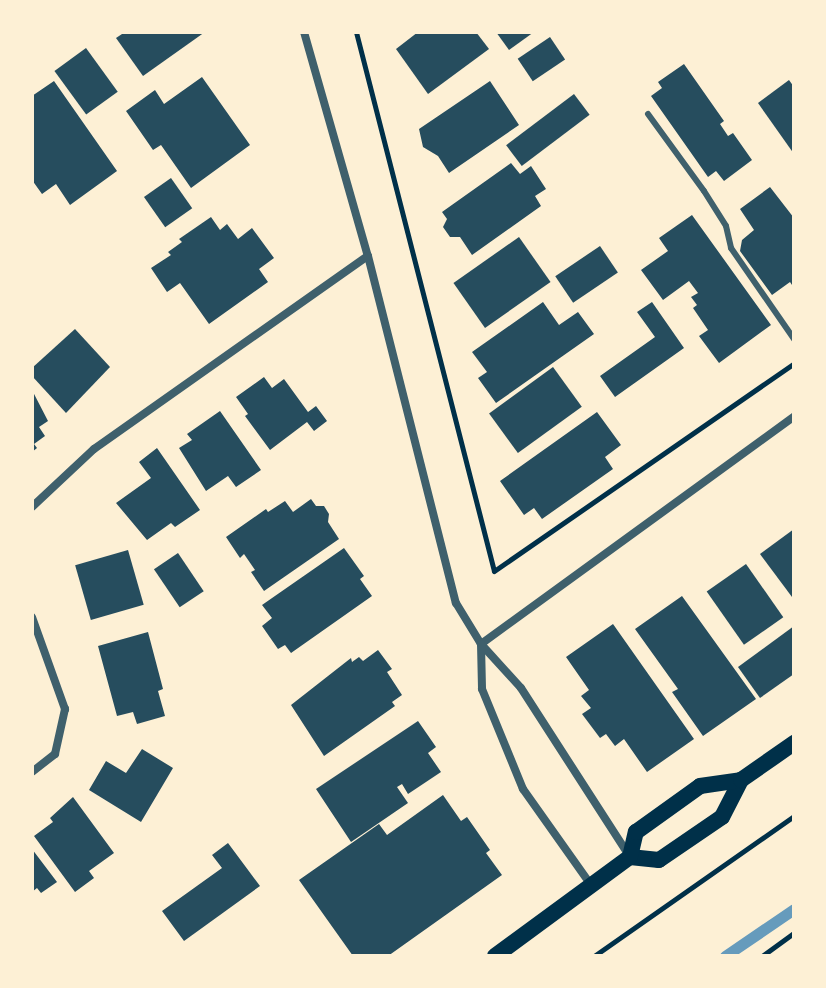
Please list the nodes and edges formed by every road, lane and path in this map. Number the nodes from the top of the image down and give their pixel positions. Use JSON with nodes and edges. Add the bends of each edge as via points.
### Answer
{"nodes":[{"id":1,"x":304,"y":32,"type":"edge"},
{"id":2,"x":356,"y":32,"type":"edge"},
{"id":3,"x":648,"y":114,"type":"dead end"},
{"id":4,"x":368,"y":256,"type":"junction"},
{"id":5,"x":794,"y":339,"type":"edge"},
{"id":6,"x":794,"y":363,"type":"edge"},
{"id":7,"x":794,"y":417,"type":"edge"},
{"id":8,"x":32,"y":507,"type":"edge"},
{"id":9,"x":32,"y":617,"type":"edge"},
{"id":10,"x":481,"y":644,"type":"junction"},
{"id":11,"x":794,"y":743,"type":"edge"},
{"id":12,"x":32,"y":772,"type":"edge"},
{"id":13,"x":741,"y":780,"type":"junction"},
{"id":14,"x":794,"y":816,"type":"edge"},
{"id":15,"x":630,"y":857,"type":"junction"},
{"id":16,"x":591,"y":885,"type":"junction"},
{"id":17,"x":794,"y":933,"type":"edge"},
{"id":18,"x":495,"y":956,"type":"edge"},
{"id":19,"x":594,"y":956,"type":"edge"},
{"id":20,"x":762,"y":956,"type":"edge"}],
"edges":[{"from":1,"to":4,"type":"street"},
{"from":2,"to":6,"type":"path","via":[[494,571]]},
{"from":3,"to":5,"type":"lane","via":[[704,191],[726,226],[731,248]]},
{"from":4,"to":8,"type":"street","via":[[94,449]]},
{"from":4,"to":10,"type":"street","via":[[456,603]]},
{"from":7,"to":10,"type":"street"},
{"from":9,"to":12,"type":"street","via":[[65,709],[55,754]]},
{"from":10,"to":15,"type":"street","via":[[521,688]]},
{"from":10,"to":16,"type":"street","via":[[482,689],[523,789]]},
{"from":11,"to":13,"type":"main road"},
{"from":13,"to":15,"type":"main road","via":[[700,786],[636,832]]},
{"from":13,"to":15,"type":"main road","via":[[722,817],[659,860]]},
{"from":14,"to":19,"type":"path"},
{"from":15,"to":16,"type":"main road"},
{"from":16,"to":18,"type":"main road"},
{"from":17,"to":20,"type":"path"}]}
